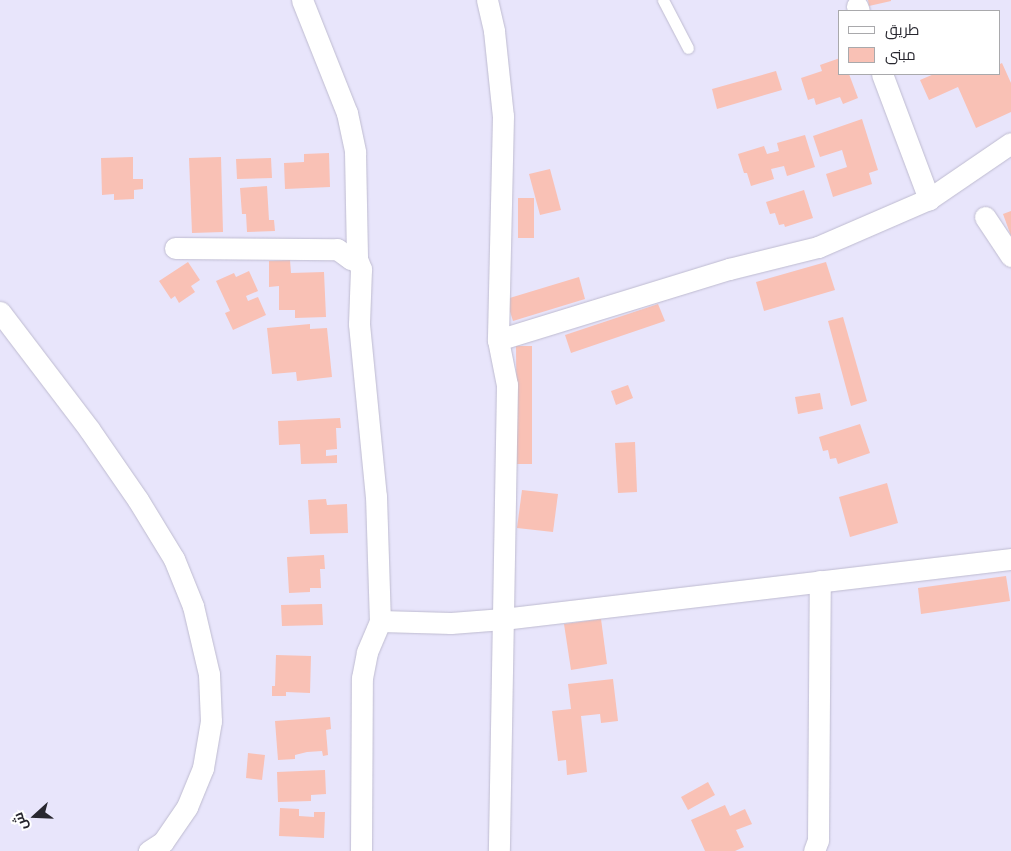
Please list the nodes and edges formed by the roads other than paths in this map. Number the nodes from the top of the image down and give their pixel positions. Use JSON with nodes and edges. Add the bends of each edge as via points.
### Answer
{"nodes":[{"id":1,"x":302,"y":0,"type":"edge"},
{"id":2,"x":487,"y":0,"type":"edge"},
{"id":3,"x":664,"y":0,"type":"edge"},
{"id":4,"x":688,"y":48,"type":"dead end"},
{"id":5,"x":882,"y":75,"type":"edge"},
{"id":6,"x":1011,"y":143,"type":"edge"},
{"id":7,"x":929,"y":199,"type":"junction"},
{"id":8,"x":985,"y":217,"type":"dead end"},
{"id":9,"x":175,"y":248,"type":"dead end"},
{"id":10,"x":1011,"y":256,"type":"edge"},
{"id":11,"x":357,"y":259,"type":"junction"},
{"id":12,"x":1,"y":316,"type":"edge"},
{"id":13,"x":498,"y":340,"type":"junction"},
{"id":14,"x":1011,"y":559,"type":"edge"},
{"id":15,"x":820,"y":581,"type":"junction"},
{"id":16,"x":504,"y":619,"type":"junction"},
{"id":17,"x":380,"y":621,"type":"junction"},
{"id":18,"x":159,"y":848,"type":"edge"},
{"id":19,"x":361,"y":851,"type":"edge"},
{"id":20,"x":499,"y":851,"type":"edge"},
{"id":21,"x":814,"y":851,"type":"edge"}],
"edges":[{"from":1,"to":11,"type":"street","via":[[348,113],[355,152]]},
{"from":2,"to":13,"type":"street","via":[[504,116]]},
{"from":3,"to":4,"type":"lane"},
{"from":5,"to":7,"type":"street"},
{"from":6,"to":7,"type":"street"},
{"from":7,"to":13,"type":"street","via":[[818,247],[729,269]]},
{"from":8,"to":10,"type":"street"},
{"from":9,"to":11,"type":"street","via":[[336,249],[351,259]]},
{"from":11,"to":17,"type":"street","via":[[361,269],[359,324],[376,496]]},
{"from":12,"to":18,"type":"street","via":[[89,429],[138,500],[174,559],[193,606],[209,674],[210,721],[203,768],[190,800]]},
{"from":13,"to":16,"type":"street","via":[[507,385]]},
{"from":14,"to":15,"type":"street"},
{"from":15,"to":16,"type":"street"},
{"from":15,"to":21,"type":"street","via":[[818,840]]},
{"from":16,"to":17,"type":"street","via":[[452,623]]},
{"from":16,"to":20,"type":"street"},
{"from":17,"to":19,"type":"street","via":[[367,652],[362,678]]}]}
